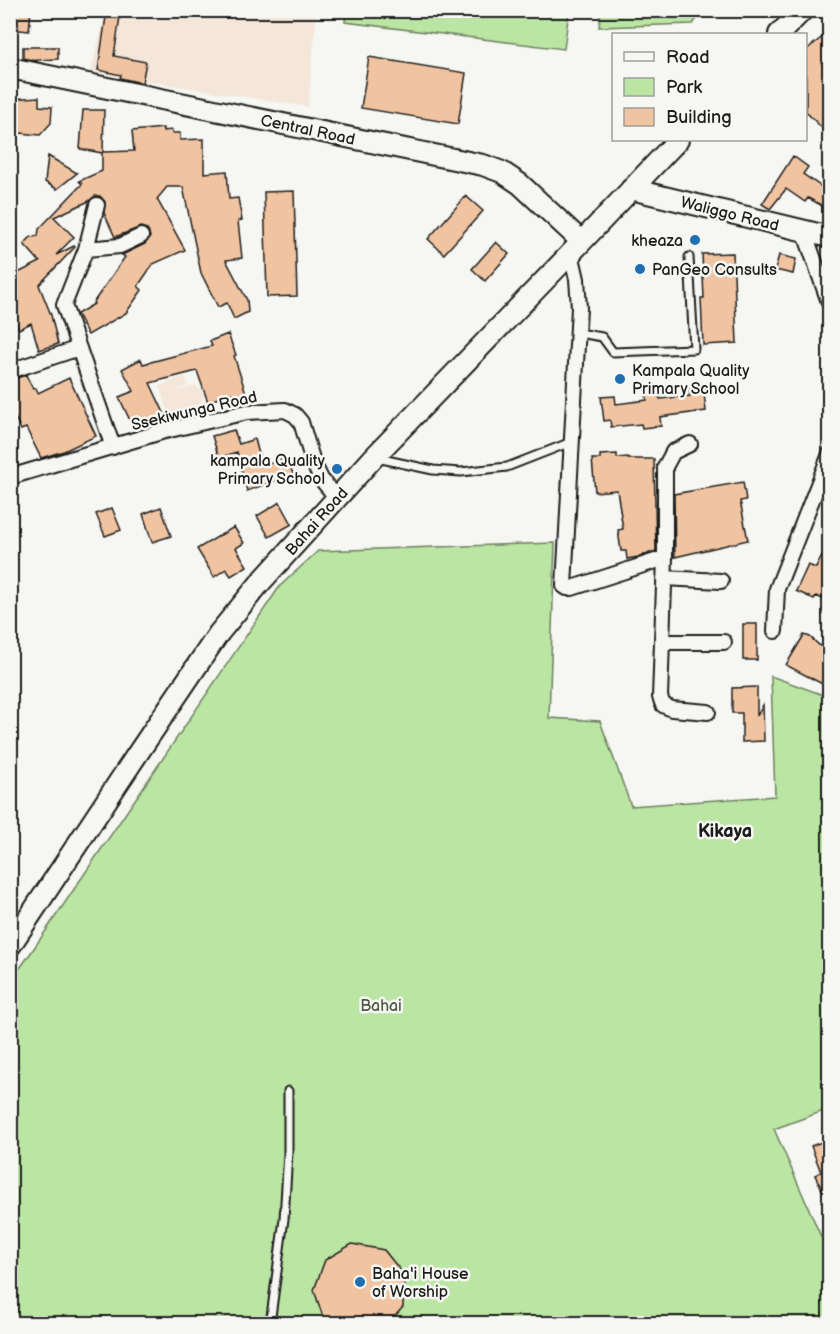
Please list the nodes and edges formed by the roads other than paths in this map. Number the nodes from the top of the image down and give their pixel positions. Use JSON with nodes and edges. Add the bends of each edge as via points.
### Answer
{"nodes":[{"id":1,"x":803,"y":10,"type":"edge"},
{"id":2,"x":780,"y":33,"type":"edge"},
{"id":3,"x":10,"y":68,"type":"edge"},
{"id":4,"x":677,"y":141,"type":"edge"},
{"id":5,"x":631,"y":189,"type":"junction"},
{"id":6,"x":97,"y":205,"type":"dead end"},
{"id":7,"x":804,"y":231,"type":"junction"},
{"id":8,"x":141,"y":236,"type":"dead end"},
{"id":9,"x":830,"y":237,"type":"edge"},
{"id":10,"x":576,"y":247,"type":"junction"},
{"id":11,"x":86,"y":249,"type":"junction"},
{"id":12,"x":689,"y":257,"type":"dead end"},
{"id":13,"x":830,"y":305,"type":"edge"},
{"id":14,"x":579,"y":333,"type":"junction"},
{"id":15,"x":79,"y":348,"type":"junction"},
{"id":16,"x":10,"y":371,"type":"edge"},
{"id":17,"x":571,"y":442,"type":"junction"},
{"id":18,"x":690,"y":444,"type":"dead end"},
{"id":19,"x":112,"y":447,"type":"junction"},
{"id":20,"x":830,"y":454,"type":"edge"},
{"id":21,"x":374,"y":457,"type":"junction"},
{"id":22,"x":10,"y":477,"type":"edge"},
{"id":23,"x":337,"y":498,"type":"junction"},
{"id":24,"x":665,"y":558,"type":"junction"},
{"id":25,"x":664,"y":578,"type":"junction"},
{"id":26,"x":721,"y":581,"type":"dead end"},
{"id":27,"x":775,"y":631,"type":"dead end"},
{"id":28,"x":662,"y":642,"type":"junction"},
{"id":29,"x":724,"y":642,"type":"dead end"},
{"id":30,"x":708,"y":712,"type":"dead end"},
{"id":31,"x":10,"y":946,"type":"edge"},
{"id":32,"x":288,"y":1091,"type":"dead end"},
{"id":33,"x":270,"y":1323,"type":"edge"}],
"edges":[{"from":1,"to":2,"type":"street"},
{"from":3,"to":10,"type":"street","name":"Central Road","via":[[483,165],[520,183]]},
{"from":4,"to":5,"type":"street","name":"Bahai Road"},
{"from":5,"to":7,"type":"street","name":"Waliggo Road"},
{"from":5,"to":10,"type":"street","name":"Bahai Road"},
{"from":6,"to":11,"type":"street"},
{"from":7,"to":9,"type":"street","name":"Waliggo Road"},
{"from":7,"to":13,"type":"street"},
{"from":8,"to":11,"type":"street","via":[[120,246]]},
{"from":10,"to":14,"type":"street"},
{"from":10,"to":21,"type":"street","name":"Bahai Road"},
{"from":11,"to":15,"type":"street","via":[[64,305]]},
{"from":12,"to":14,"type":"lane","via":[[694,349],[613,352],[602,337]]},
{"from":14,"to":17,"type":"street"},
{"from":15,"to":16,"type":"street"},
{"from":15,"to":19,"type":"street"},
{"from":17,"to":21,"type":"lane","via":[[507,467],[461,472]]},
{"from":17,"to":24,"type":"street","via":[[564,586],[572,588]]},
{"from":18,"to":24,"type":"street","via":[[673,452],[664,467]]},
{"from":19,"to":22,"type":"street","name":"Ssekiwunga Road"},
{"from":19,"to":23,"type":"street","name":"Ssekiwunga Road","via":[[247,412],[285,410],[301,422],[321,479]]},
{"from":20,"to":27,"type":"street","via":[[777,589]]},
{"from":21,"to":23,"type":"street","name":"Bahai Road"},
{"from":23,"to":31,"type":"street","name":"Bahai Road","via":[[219,633]]},
{"from":24,"to":25,"type":"street"},
{"from":25,"to":26,"type":"street"},
{"from":25,"to":28,"type":"street"},
{"from":28,"to":29,"type":"street"},
{"from":28,"to":30,"type":"street","via":[[663,705]]},
{"from":32,"to":33,"type":"lane","via":[[284,1219]]}]}
